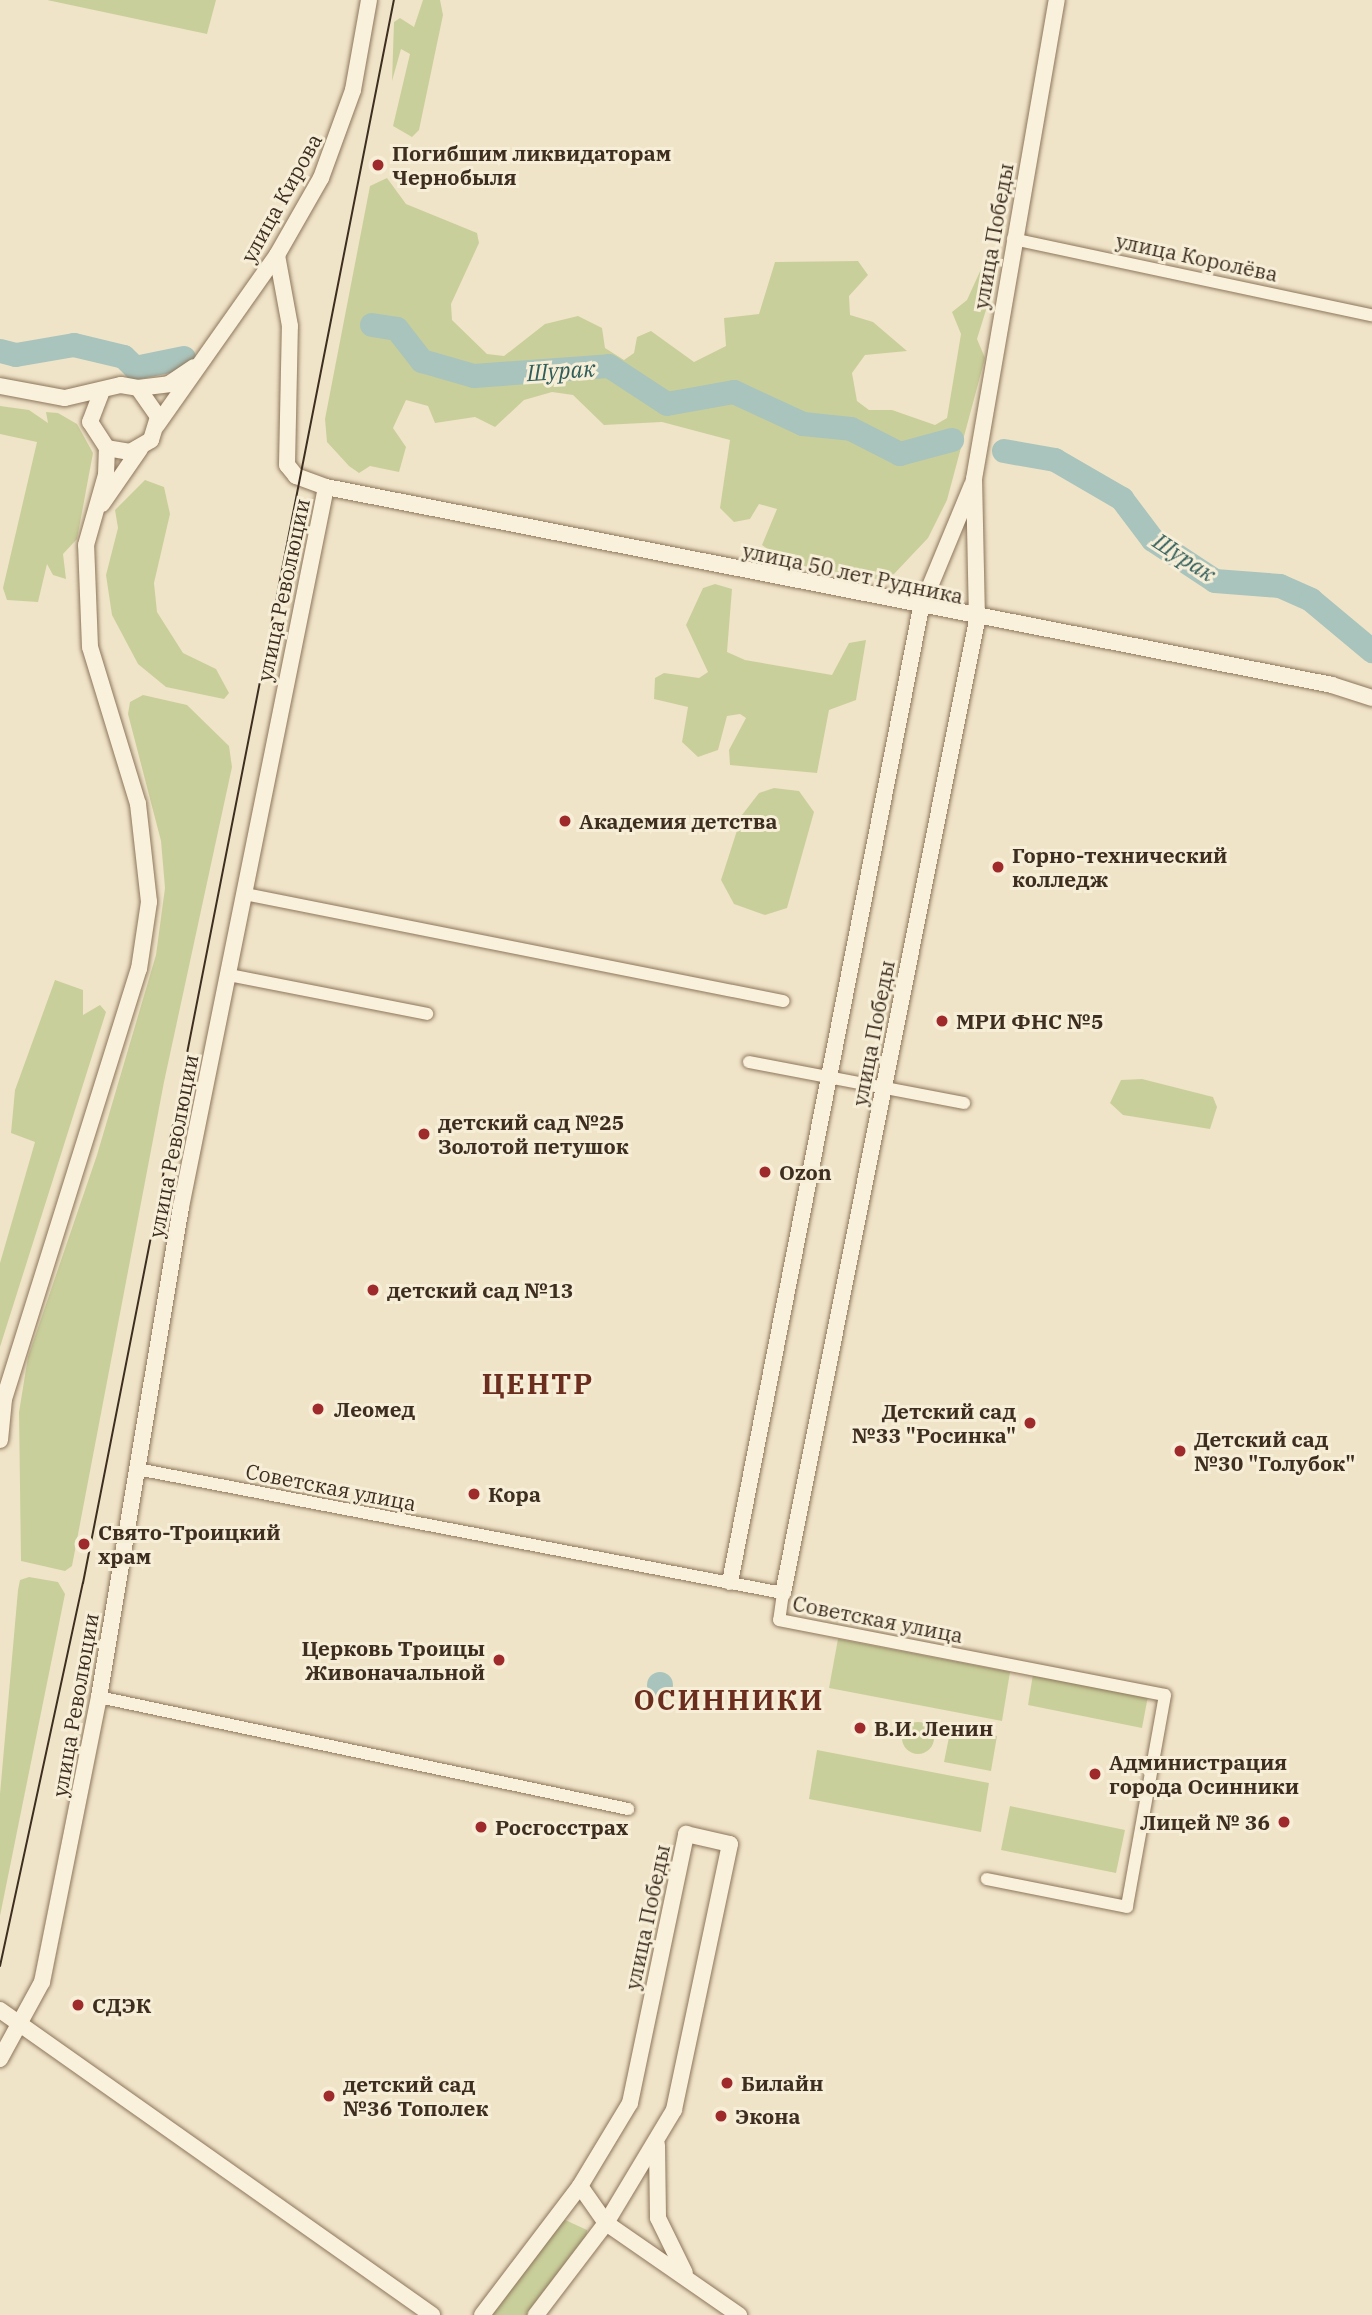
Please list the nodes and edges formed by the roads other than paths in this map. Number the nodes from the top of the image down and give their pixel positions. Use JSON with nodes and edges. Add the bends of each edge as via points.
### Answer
{"nodes":[{"id":1,"x":369,"y":0,"type":"edge"},
{"id":2,"x":1057,"y":0,"type":"edge"},
{"id":3,"x":1013,"y":239,"type":"junction"},
{"id":4,"x":277,"y":255,"type":"junction"},
{"id":5,"x":1372,"y":315,"type":"edge"},
{"id":6,"x":205,"y":360,"type":"junction"},
{"id":7,"x":0,"y":386,"type":"edge"},
{"id":8,"x":138,"y":388,"type":"junction"},
{"id":9,"x":101,"y":394,"type":"junction"},
{"id":10,"x":65,"y":398,"type":"junction"},
{"id":11,"x":90,"y":422,"type":"junction"},
{"id":12,"x":157,"y":425,"type":"junction"},
{"id":13,"x":107,"y":448,"type":"junction"},
{"id":14,"x":140,"y":449,"type":"junction"},
{"id":15,"x":974,"y":479,"type":"junction"},
{"id":16,"x":326,"y":487,"type":"junction"},
{"id":17,"x":95,"y":515,"type":"junction"},
{"id":18,"x":921,"y":608,"type":"junction"},
{"id":19,"x":977,"y":620,"type":"junction"},
{"id":20,"x":1372,"y":698,"type":"edge"},
{"id":21,"x":245,"y":894,"type":"junction"},
{"id":22,"x":229,"y":975,"type":"junction"},
{"id":23,"x":783,"y":1001,"type":"dead end"},
{"id":24,"x":426,"y":1014,"type":"dead end"},
{"id":25,"x":749,"y":1062,"type":"dead end"},
{"id":26,"x":829,"y":1077,"type":"junction"},
{"id":27,"x":884,"y":1087,"type":"junction"},
{"id":28,"x":964,"y":1103,"type":"dead end"},
{"id":29,"x":2,"y":1406,"type":"edge"},
{"id":30,"x":0,"y":1440,"type":"edge"},
{"id":31,"x":137,"y":1469,"type":"junction"},
{"id":32,"x":730,"y":1583,"type":"junction"},
{"id":33,"x":783,"y":1593,"type":"junction"},
{"id":34,"x":99,"y":1698,"type":"junction"},
{"id":35,"x":628,"y":1809,"type":"dead end"},
{"id":36,"x":987,"y":1879,"type":"dead end"},
{"id":37,"x":0,"y":2010,"type":"edge"},
{"id":38,"x":25,"y":2021,"type":"junction"},
{"id":39,"x":0,"y":2059,"type":"edge"},
{"id":40,"x":659,"y":2137,"type":"junction"},
{"id":41,"x":580,"y":2186,"type":"junction"},
{"id":42,"x":606,"y":2223,"type":"junction"},
{"id":43,"x":690,"y":2281,"type":"junction"},
{"id":44,"x":432,"y":2315,"type":"edge"},
{"id":45,"x":481,"y":2315,"type":"edge"},
{"id":46,"x":536,"y":2315,"type":"edge"},
{"id":47,"x":739,"y":2315,"type":"edge"}],
"edges":[{"from":1,"to":4,"type":"street","name":"улица Кирова","via":[[338,138]]},
{"from":2,"to":3,"type":"street","name":"улица Победы"},
{"from":3,"to":5,"type":"street","name":"улица Королёва"},
{"from":3,"to":15,"type":"street","name":"улица Победы"},
{"from":4,"to":6,"type":"street","name":"улица Кирова"},
{"from":4,"to":16,"type":"street","name":"улица Революции","via":[[290,326],[287,465],[296,476]]},
{"from":6,"to":8,"type":"street","via":[[169,384]]},
{"from":6,"to":12,"type":"street","name":"улица Кирова"},
{"from":7,"to":10,"type":"street"},
{"from":8,"to":9,"type":"street","via":[[121,385]]},
{"from":8,"to":12,"type":"street","via":[[154,404]]},
{"from":9,"to":10,"type":"street"},
{"from":9,"to":11,"type":"street"},
{"from":10,"to":11,"type":"street"},
{"from":11,"to":13,"type":"street"},
{"from":12,"to":14,"type":"street"},
{"from":13,"to":14,"type":"street"},
{"from":13,"to":17,"type":"street"},
{"from":14,"to":17,"type":"street"},
{"from":15,"to":18,"type":"street","name":"улица Победы"},
{"from":15,"to":19,"type":"street","name":"улица Победы"},
{"from":16,"to":18,"type":"street","name":"улица 50 лет Рудника"},
{"from":16,"to":21,"type":"street","name":"улица Революции"},
{"from":17,"to":29,"type":"street","via":[[84,573],[90,647],[138,804],[149,902],[139,969]]},
{"from":18,"to":19,"type":"street","name":"улица 50 лет Рудника"},
{"from":18,"to":26,"type":"street","name":"улица Победы"},
{"from":19,"to":20,"type":"street","name":"улица 50 лет Рудника","via":[[1332,685]]},
{"from":19,"to":27,"type":"street","name":"улица Победы"},
{"from":21,"to":22,"type":"street","name":"улица Революции"},
{"from":21,"to":23,"type":"street"},
{"from":22,"to":24,"type":"street"},
{"from":22,"to":31,"type":"street","name":"улица Революции"},
{"from":25,"to":26,"type":"street"},
{"from":26,"to":27,"type":"street"},
{"from":26,"to":32,"type":"street","name":"улица Победы"},
{"from":27,"to":28,"type":"street"},
{"from":27,"to":33,"type":"street","name":"улица Победы"},
{"from":29,"to":30,"type":"street"},
{"from":31,"to":32,"type":"street","name":"Советская улица"},
{"from":31,"to":34,"type":"street","name":"улица Революции"},
{"from":32,"to":33,"type":"street","name":"Советская улица"},
{"from":33,"to":36,"type":"street","name":"Советская улица","via":[[779,1620],[1166,1695],[1127,1907]]},
{"from":34,"to":35,"type":"street"},
{"from":34,"to":38,"type":"street","name":"улица Революции","via":[[42,1982]]},
{"from":37,"to":38,"type":"street"},
{"from":38,"to":39,"type":"street","name":"улица Революции"},
{"from":38,"to":44,"type":"street"},
{"from":40,"to":41,"type":"street","name":"улица Победы","via":[[674,2110],[730,1843],[686,1834],[630,2103]]},
{"from":40,"to":42,"type":"street","name":"улица Победы"},
{"from":40,"to":43,"type":"street","via":[[653,2195],[658,2218]]},
{"from":41,"to":42,"type":"street"},
{"from":41,"to":45,"type":"street","name":"улица Победы"},
{"from":42,"to":43,"type":"street"},
{"from":42,"to":46,"type":"street","name":"улица Победы"},
{"from":43,"to":47,"type":"street"}]}
